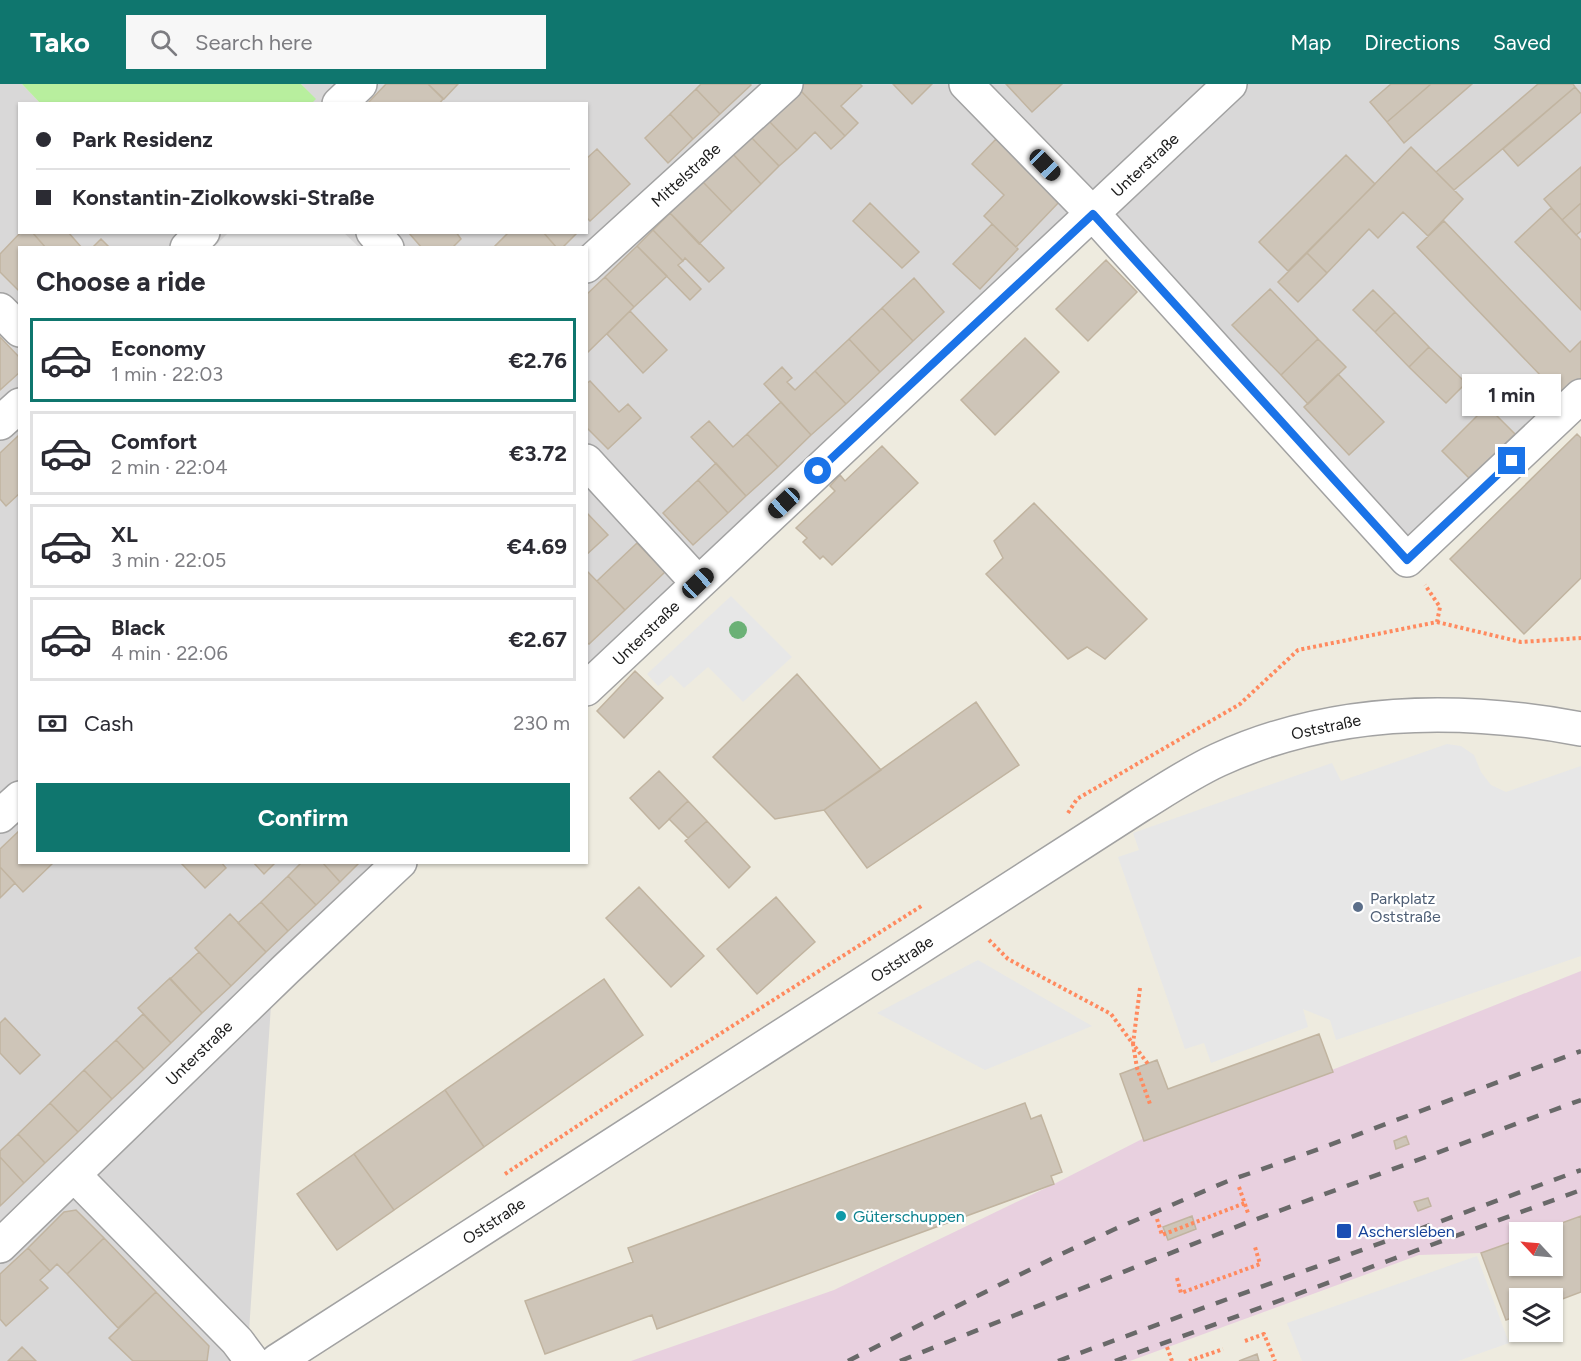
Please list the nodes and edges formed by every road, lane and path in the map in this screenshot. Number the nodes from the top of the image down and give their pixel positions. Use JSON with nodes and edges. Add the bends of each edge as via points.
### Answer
{"nodes":[{"id":1,"x":360,"y":84,"type":"edge"},
{"id":2,"x":786,"y":84,"type":"edge"},
{"id":3,"x":966,"y":84,"type":"edge"},
{"id":4,"x":1230,"y":84,"type":"edge"},
{"id":5,"x":341,"y":102,"type":"edge"},
{"id":6,"x":1093,"y":214,"type":"junction"},
{"id":7,"x":201,"y":234,"type":"edge"},
{"id":8,"x":375,"y":234,"type":"edge"},
{"id":9,"x":189,"y":246,"type":"edge"},
{"id":10,"x":385,"y":246,"type":"edge"},
{"id":11,"x":588,"y":264,"type":"edge"},
{"id":12,"x":0,"y":310,"type":"edge"},
{"id":13,"x":18,"y":328,"type":"edge"},
{"id":14,"x":1581,"y":396,"type":"edge"},
{"id":15,"x":18,"y":407,"type":"edge"},
{"id":16,"x":0,"y":423,"type":"edge"},
{"id":17,"x":588,"y":463,"type":"edge"},
{"id":18,"x":698,"y":583,"type":"junction"},
{"id":19,"x":1437,"y":622,"type":"dead end"},
{"id":20,"x":1581,"y":638,"type":"edge"},
{"id":21,"x":588,"y":687,"type":"edge"},
{"id":22,"x":1581,"y":729,"type":"edge"},
{"id":23,"x":18,"y":800,"type":"edge"},
{"id":24,"x":0,"y":816,"type":"edge"},
{"id":25,"x":398,"y":864,"type":"edge"},
{"id":26,"x":971,"y":915,"type":"junction"},
{"id":27,"x":1140,"y":988,"type":"dead end"},
{"id":28,"x":1133,"y":1044,"type":"junction"},
{"id":29,"x":1148,"y":1064,"type":"dead end"},
{"id":30,"x":1150,"y":1104,"type":"dead end"},
{"id":31,"x":74,"y":1174,"type":"junction"},
{"id":32,"x":1239,"y":1187,"type":"dead end"},
{"id":33,"x":1245,"y":1203,"type":"junction"},
{"id":34,"x":1248,"y":1213,"type":"dead end"},
{"id":35,"x":1156,"y":1219,"type":"dead end"},
{"id":36,"x":0,"y":1246,"type":"edge"},
{"id":37,"x":1255,"y":1247,"type":"dead end"},
{"id":38,"x":1177,"y":1278,"type":"dead end"},
{"id":39,"x":1245,"y":1341,"type":"dead end"},
{"id":40,"x":1167,"y":1347,"type":"dead end"},
{"id":41,"x":1223,"y":1349,"type":"dead end"},
{"id":42,"x":252,"y":1361,"type":"edge"},
{"id":43,"x":277,"y":1361,"type":"edge"},
{"id":44,"x":1172,"y":1361,"type":"edge"},
{"id":45,"x":1189,"y":1361,"type":"edge"},
{"id":46,"x":1275,"y":1361,"type":"edge"}],
"edges":[{"from":1,"to":5,"type":"street"},
{"from":2,"to":11,"type":"street","name":"Mittelstraße"},
{"from":3,"to":6,"type":"street"},
{"from":4,"to":6,"type":"street","name":"Unterstraße"},
{"from":6,"to":14,"type":"street","via":[[1407,560]]},
{"from":6,"to":18,"type":"street","name":"Unterstraße"},
{"from":7,"to":9,"type":"street"},
{"from":8,"to":10,"type":"street"},
{"from":12,"to":13,"type":"street"},
{"from":15,"to":16,"type":"street"},
{"from":17,"to":18,"type":"street"},
{"from":18,"to":21,"type":"street","name":"Unterstraße"},
{"from":19,"to":20,"type":"path","via":[[1521,642]]},
{"from":22,"to":26,"type":"street","name":"Oststraße","via":[[1536,720],[1440,713],[1345,721],[1303,730],[1252,746],[1185,777]]},
{"from":23,"to":24,"type":"street"},
{"from":25,"to":31,"type":"street","name":"Unterstraße"},
{"from":26,"to":28,"type":"path","via":[[1008,958],[1111,1014]]},
{"from":26,"to":43,"type":"street","name":"Oststraße"},
{"from":27,"to":28,"type":"path"},
{"from":28,"to":29,"type":"path"},
{"from":28,"to":30,"type":"path"},
{"from":31,"to":36,"type":"street","name":"Unterstraße"},
{"from":31,"to":42,"type":"street"},
{"from":32,"to":33,"type":"path"},
{"from":33,"to":34,"type":"path"},
{"from":33,"to":35,"type":"path","via":[[1162,1234]]},
{"from":37,"to":38,"type":"path","via":[[1260,1264],[1181,1293]]},
{"from":39,"to":46,"type":"path","via":[[1264,1334]]},
{"from":40,"to":44,"type":"path"},
{"from":41,"to":45,"type":"path"}]}
